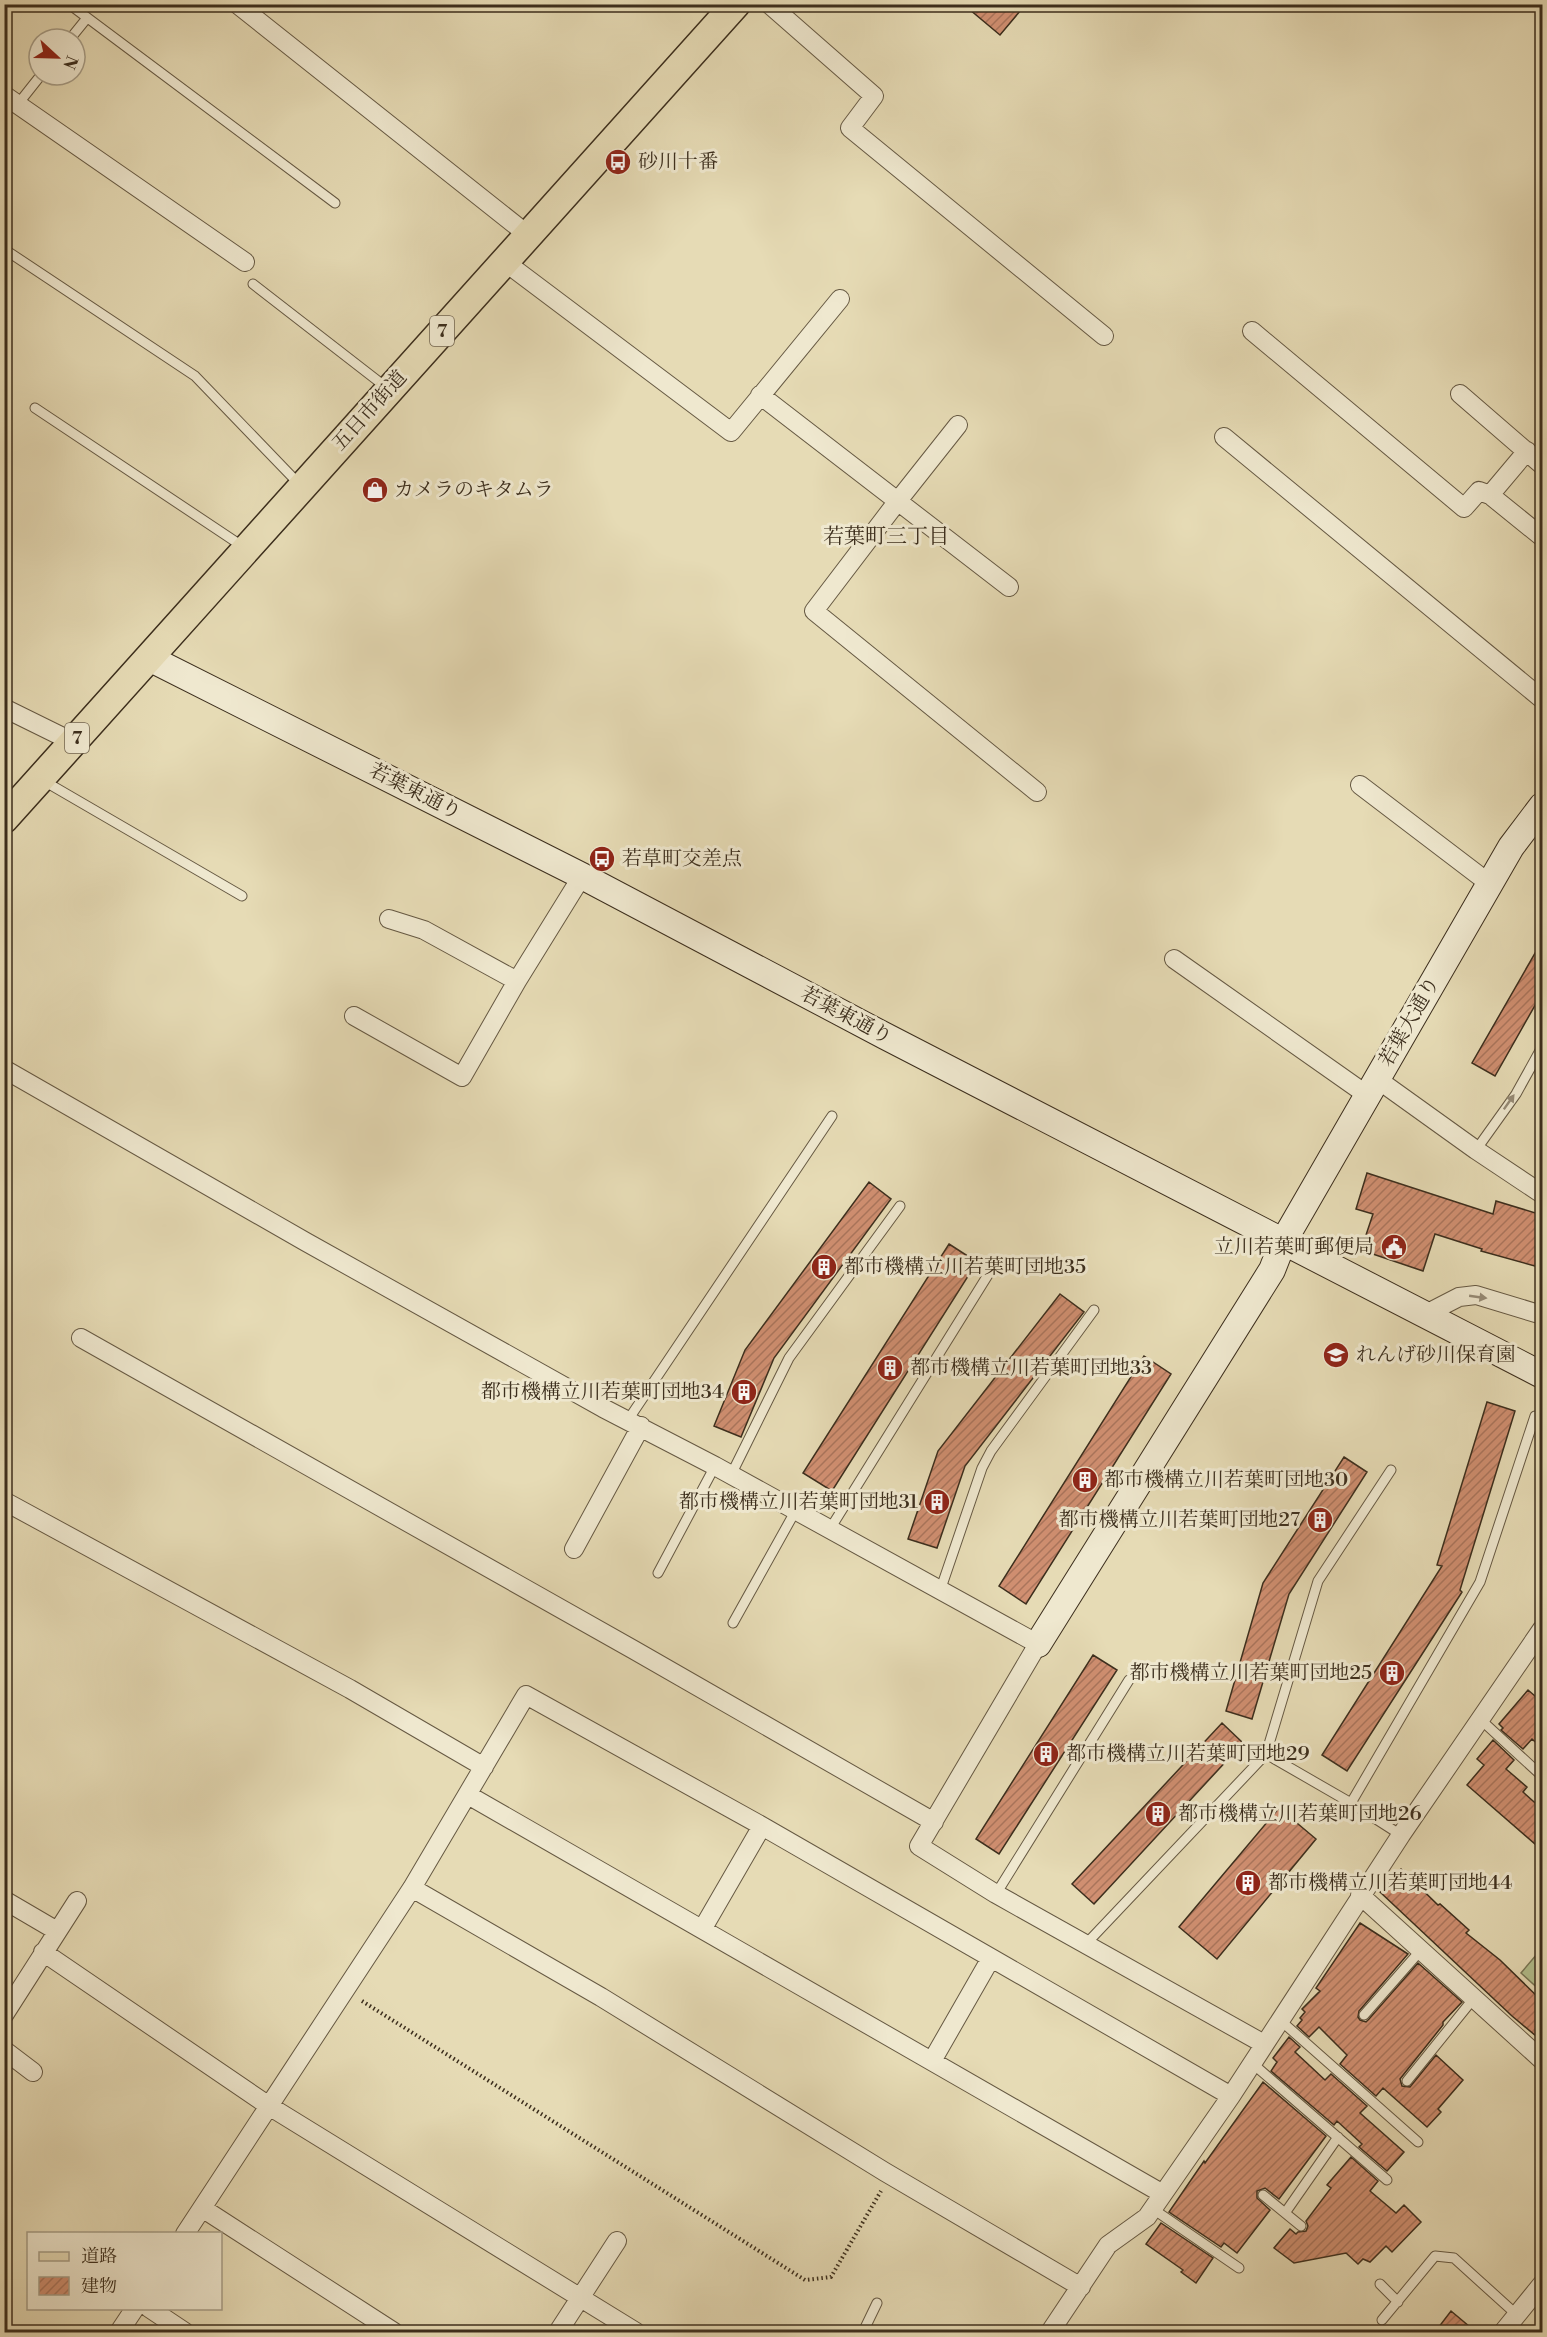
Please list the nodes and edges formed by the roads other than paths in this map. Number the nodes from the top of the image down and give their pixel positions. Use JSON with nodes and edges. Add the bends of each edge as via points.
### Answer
{"nodes":[{"id":1,"x":69,"y":4,"type":"edge"},
{"id":2,"x":237,"y":4,"type":"edge"},
{"id":3,"x":736,"y":4,"type":"edge"},
{"id":4,"x":769,"y":4,"type":"edge"},
{"id":5,"x":87,"y":18,"type":"junction"},
{"id":6,"x":80,"y":27,"type":"edge"},
{"id":7,"x":27,"y":87,"type":"edge"},
{"id":8,"x":11,"y":100,"type":"edge"},
{"id":9,"x":335,"y":203,"type":"dead end"},
{"id":10,"x":528,"y":235,"type":"junction"},
{"id":11,"x":4,"y":249,"type":"edge"},
{"id":12,"x":245,"y":262,"type":"dead end"},
{"id":13,"x":505,"y":262,"type":"junction"},
{"id":14,"x":253,"y":284,"type":"dead end"},
{"id":15,"x":840,"y":299,"type":"dead end"},
{"id":16,"x":1252,"y":331,"type":"dead end"},
{"id":17,"x":1104,"y":336,"type":"dead end"},
{"id":18,"x":389,"y":390,"type":"junction"},
{"id":19,"x":1460,"y":394,"type":"dead end"},
{"id":20,"x":760,"y":395,"type":"junction"},
{"id":21,"x":34,"y":408,"type":"dead end"},
{"id":22,"x":958,"y":425,"type":"dead end"},
{"id":23,"x":1224,"y":437,"type":"dead end"},
{"id":24,"x":1527,"y":451,"type":"junction"},
{"id":25,"x":1542,"y":465,"type":"edge"},
{"id":26,"x":301,"y":486,"type":"junction"},
{"id":27,"x":1490,"y":495,"type":"junction"},
{"id":28,"x":897,"y":502,"type":"junction"},
{"id":29,"x":1542,"y":537,"type":"edge"},
{"id":30,"x":246,"y":548,"type":"junction"},
{"id":31,"x":1009,"y":587,"type":"dead end"},
{"id":32,"x":149,"y":658,"type":"junction"},
{"id":33,"x":1542,"y":699,"type":"edge"},
{"id":34,"x":4,"y":708,"type":"edge"},
{"id":35,"x":73,"y":742,"type":"junction"},
{"id":36,"x":41,"y":779,"type":"junction"},
{"id":37,"x":1360,"y":785,"type":"dead end"},
{"id":38,"x":1036,"y":792,"type":"dead end"},
{"id":39,"x":1542,"y":806,"type":"edge"},
{"id":40,"x":6,"y":815,"type":"edge"},
{"id":41,"x":582,"y":876,"type":"junction"},
{"id":42,"x":1490,"y":884,"type":"junction"},
{"id":43,"x":242,"y":896,"type":"dead end"},
{"id":44,"x":389,"y":919,"type":"dead end"},
{"id":45,"x":1174,"y":959,"type":"dead end"},
{"id":46,"x":517,"y":981,"type":"junction"},
{"id":47,"x":354,"y":1016,"type":"dead end"},
{"id":48,"x":1542,"y":1047,"type":"edge"},
{"id":49,"x":4,"y":1069,"type":"edge"},
{"id":50,"x":1372,"y":1087,"type":"junction"},
{"id":51,"x":832,"y":1116,"type":"dead end"},
{"id":52,"x":1476,"y":1150,"type":"junction"},
{"id":53,"x":1542,"y":1194,"type":"edge"},
{"id":54,"x":900,"y":1206,"type":"dead end"},
{"id":55,"x":1283,"y":1242,"type":"junction"},
{"id":56,"x":996,"y":1262,"type":"dead end"},
{"id":57,"x":1094,"y":1310,"type":"dead end"},
{"id":58,"x":1424,"y":1315,"type":"junction"},
{"id":59,"x":1542,"y":1315,"type":"edge"},
{"id":60,"x":81,"y":1338,"type":"dead end"},
{"id":61,"x":1542,"y":1375,"type":"edge"},
{"id":62,"x":1535,"y":1416,"type":"dead end"},
{"id":63,"x":634,"y":1423,"type":"junction"},
{"id":64,"x":1392,"y":1470,"type":"dead end"},
{"id":65,"x":723,"y":1471,"type":"junction"},
{"id":66,"x":4,"y":1501,"type":"edge"},
{"id":67,"x":796,"y":1510,"type":"junction"},
{"id":68,"x":830,"y":1529,"type":"junction"},
{"id":69,"x":574,"y":1549,"type":"dead end"},
{"id":70,"x":658,"y":1573,"type":"dead end"},
{"id":71,"x":940,"y":1591,"type":"junction"},
{"id":72,"x":734,"y":1623,"type":"dead end"},
{"id":73,"x":1542,"y":1629,"type":"edge"},
{"id":74,"x":1038,"y":1644,"type":"junction"},
{"id":75,"x":1129,"y":1680,"type":"dead end"},
{"id":76,"x":1480,"y":1719,"type":"junction"},
{"id":77,"x":1266,"y":1754,"type":"junction"},
{"id":78,"x":484,"y":1767,"type":"junction"},
{"id":79,"x":1542,"y":1776,"type":"edge"},
{"id":80,"x":468,"y":1795,"type":"junction"},
{"id":81,"x":1351,"y":1803,"type":"junction"},
{"id":82,"x":933,"y":1822,"type":"junction"},
{"id":83,"x":762,"y":1826,"type":"junction"},
{"id":84,"x":1401,"y":1835,"type":"junction"},
{"id":85,"x":412,"y":1888,"type":"junction"},
{"id":86,"x":996,"y":1894,"type":"junction"},
{"id":87,"x":1360,"y":1895,"type":"junction"},
{"id":88,"x":4,"y":1900,"type":"edge"},
{"id":89,"x":77,"y":1901,"type":"dead end"},
{"id":90,"x":703,"y":1929,"type":"junction"},
{"id":91,"x":57,"y":1931,"type":"junction"},
{"id":92,"x":1086,"y":1944,"type":"junction"},
{"id":93,"x":1421,"y":1950,"type":"junction"},
{"id":94,"x":43,"y":1952,"type":"junction"},
{"id":95,"x":991,"y":1958,"type":"junction"},
{"id":96,"x":1474,"y":1998,"type":"junction"},
{"id":97,"x":4,"y":2015,"type":"edge"},
{"id":98,"x":1364,"y":2015,"type":"dead end"},
{"id":99,"x":1280,"y":2020,"type":"junction"},
{"id":100,"x":1264,"y":2044,"type":"junction"},
{"id":101,"x":4,"y":2050,"type":"edge"},
{"id":102,"x":1542,"y":2060,"type":"edge"},
{"id":103,"x":932,"y":2061,"type":"junction"},
{"id":104,"x":1252,"y":2063,"type":"junction"},
{"id":105,"x":33,"y":2072,"type":"dead end"},
{"id":106,"x":1407,"y":2081,"type":"dead end"},
{"id":107,"x":1231,"y":2096,"type":"junction"},
{"id":108,"x":269,"y":2106,"type":"junction"},
{"id":109,"x":1338,"y":2136,"type":"junction"},
{"id":110,"x":1418,"y":2142,"type":"dead end"},
{"id":111,"x":1387,"y":2180,"type":"dead end"},
{"id":112,"x":1263,"y":2195,"type":"dead end"},
{"id":113,"x":1158,"y":2201,"type":"junction"},
{"id":114,"x":202,"y":2208,"type":"junction"},
{"id":115,"x":1285,"y":2213,"type":"junction"},
{"id":116,"x":1301,"y":2226,"type":"dead end"},
{"id":117,"x":186,"y":2232,"type":"edge"},
{"id":118,"x":617,"y":2241,"type":"dead end"},
{"id":119,"x":1239,"y":2268,"type":"dead end"},
{"id":120,"x":1380,"y":2284,"type":"dead end"},
{"id":121,"x":1542,"y":2284,"type":"edge"},
{"id":122,"x":1082,"y":2287,"type":"junction"},
{"id":123,"x":581,"y":2297,"type":"junction"},
{"id":124,"x":1398,"y":2302,"type":"junction"},
{"id":125,"x":877,"y":2303,"type":"dead end"},
{"id":126,"x":134,"y":2310,"type":"edge"},
{"id":127,"x":152,"y":2310,"type":"edge"},
{"id":128,"x":1517,"y":2315,"type":"junction"},
{"id":129,"x":1382,"y":2320,"type":"dead end"},
{"id":130,"x":119,"y":2332,"type":"edge"},
{"id":131,"x":185,"y":2332,"type":"edge"},
{"id":132,"x":394,"y":2332,"type":"edge"},
{"id":133,"x":558,"y":2332,"type":"edge"},
{"id":134,"x":636,"y":2332,"type":"edge"},
{"id":135,"x":862,"y":2332,"type":"edge"},
{"id":136,"x":1050,"y":2332,"type":"edge"},
{"id":137,"x":1503,"y":2332,"type":"edge"}],
"edges":[{"from":1,"to":5,"type":"lane"},
{"from":2,"to":10,"type":"street"},
{"from":3,"to":10,"type":"main road","name":"五日市街道","number":"7"},
{"from":4,"to":17,"type":"street","via":[[873,96],[850,128]]},
{"from":5,"to":6,"type":"lane"},
{"from":5,"to":9,"type":"lane"},
{"from":7,"to":8,"type":"lane"},
{"from":8,"to":12,"type":"street"},
{"from":10,"to":13,"type":"main road","name":"五日市街道","number":"7"},
{"from":11,"to":26,"type":"lane","via":[[195,376]]},
{"from":13,"to":18,"type":"main road","name":"五日市街道","number":"7"},
{"from":13,"to":20,"type":"street","via":[[731,432]]},
{"from":14,"to":18,"type":"lane"},
{"from":15,"to":20,"type":"street"},
{"from":16,"to":27,"type":"street","via":[[1464,508],[1479,491]]},
{"from":18,"to":26,"type":"main road","name":"五日市街道","number":"7"},
{"from":19,"to":24,"type":"street"},
{"from":20,"to":28,"type":"street"},
{"from":21,"to":30,"type":"lane"},
{"from":22,"to":28,"type":"street"},
{"from":23,"to":33,"type":"street"},
{"from":24,"to":25,"type":"street"},
{"from":24,"to":27,"type":"street"},
{"from":26,"to":30,"type":"main road","name":"五日市街道","number":"7"},
{"from":27,"to":29,"type":"street"},
{"from":28,"to":31,"type":"street"},
{"from":28,"to":38,"type":"street","via":[[814,611]]},
{"from":30,"to":32,"type":"main road","name":"五日市街道","number":"7"},
{"from":32,"to":35,"type":"main road","name":"五日市街道","number":"7"},
{"from":32,"to":41,"type":"street","name":"若葉東通り"},
{"from":34,"to":35,"type":"street"},
{"from":35,"to":36,"type":"main road","name":"五日市街道","number":"7"},
{"from":36,"to":40,"type":"main road","name":"五日市街道","number":"7"},
{"from":36,"to":43,"type":"lane"},
{"from":37,"to":42,"type":"street"},
{"from":39,"to":42,"type":"street","name":"若葉大通り","via":[[1511,847]]},
{"from":41,"to":46,"type":"street"},
{"from":41,"to":55,"type":"street","name":"若葉東通り"},
{"from":42,"to":50,"type":"street","name":"若葉大通り"},
{"from":44,"to":46,"type":"street","via":[[424,930]]},
{"from":45,"to":50,"type":"street"},
{"from":46,"to":47,"type":"street","via":[[462,1077]]},
{"from":52,"to":48,"type":"lane","one_way":true},
{"from":49,"to":63,"type":"street"},
{"from":50,"to":52,"type":"street"},
{"from":50,"to":55,"type":"street","name":"若葉大通り"},
{"from":51,"to":63,"type":"lane"},
{"from":52,"to":53,"type":"street"},
{"from":54,"to":65,"type":"lane","via":[[789,1358]]},
{"from":55,"to":58,"type":"street","name":"若葉東通り"},
{"from":55,"to":74,"type":"street","name":"若葉大通り","via":[[1272,1269]]},
{"from":56,"to":68,"type":"lane"},
{"from":57,"to":71,"type":"lane","via":[[991,1451]]},
{"from":58,"to":59,"type":"street","one_way":true,"via":[[1458,1297],[1476,1295]]},
{"from":58,"to":61,"type":"street","name":"若葉東通り"},
{"from":60,"to":82,"type":"street"},
{"from":62,"to":81,"type":"lane","via":[[1480,1582]]},
{"from":63,"to":65,"type":"street"},
{"from":63,"to":69,"type":"street"},
{"from":64,"to":77,"type":"lane","via":[[1318,1581]]},
{"from":65,"to":67,"type":"street"},
{"from":65,"to":70,"type":"lane"},
{"from":66,"to":78,"type":"street","via":[[350,1689]]},
{"from":67,"to":68,"type":"street"},
{"from":67,"to":72,"type":"lane"},
{"from":68,"to":71,"type":"street"},
{"from":71,"to":74,"type":"street"},
{"from":73,"to":76,"type":"street"},
{"from":74,"to":82,"type":"street"},
{"from":75,"to":86,"type":"lane"},
{"from":76,"to":79,"type":"lane"},
{"from":76,"to":84,"type":"street"},
{"from":77,"to":81,"type":"lane"},
{"from":77,"to":92,"type":"lane"},
{"from":78,"to":80,"type":"street"},
{"from":78,"to":83,"type":"street","via":[[526,1695]]},
{"from":80,"to":85,"type":"street"},
{"from":80,"to":90,"type":"street"},
{"from":81,"to":84,"type":"lane"},
{"from":82,"to":86,"type":"street","via":[[919,1846]]},
{"from":83,"to":90,"type":"street"},
{"from":83,"to":95,"type":"street"},
{"from":84,"to":87,"type":"street"},
{"from":85,"to":108,"type":"street"},
{"from":85,"to":122,"type":"street","via":[[601,1997],[890,2175]]},
{"from":86,"to":92,"type":"street"},
{"from":87,"to":93,"type":"street"},
{"from":87,"to":99,"type":"street"},
{"from":88,"to":91,"type":"street"},
{"from":89,"to":91,"type":"street"},
{"from":90,"to":103,"type":"street"},
{"from":91,"to":94,"type":"street"},
{"from":92,"to":100,"type":"street"},
{"from":93,"to":96,"type":"street"},
{"from":93,"to":98,"type":"lane"},
{"from":94,"to":97,"type":"street"},
{"from":94,"to":108,"type":"street"},
{"from":95,"to":103,"type":"street"},
{"from":95,"to":107,"type":"street"},
{"from":96,"to":102,"type":"street"},
{"from":96,"to":106,"type":"lane"},
{"from":99,"to":100,"type":"street"},
{"from":99,"to":110,"type":"lane"},
{"from":100,"to":104,"type":"street"},
{"from":101,"to":105,"type":"street"},
{"from":103,"to":113,"type":"street"},
{"from":104,"to":107,"type":"street"},
{"from":104,"to":109,"type":"lane"},
{"from":107,"to":113,"type":"street"},
{"from":108,"to":114,"type":"street"},
{"from":108,"to":123,"type":"street"},
{"from":109,"to":111,"type":"lane"},
{"from":109,"to":115,"type":"lane"},
{"from":112,"to":115,"type":"lane"},
{"from":113,"to":119,"type":"lane"},
{"from":113,"to":122,"type":"street","via":[[1147,2217],[1108,2245]]},
{"from":114,"to":117,"type":"street"},
{"from":114,"to":132,"type":"street"},
{"from":115,"to":116,"type":"lane"},
{"from":118,"to":123,"type":"street"},
{"from":120,"to":124,"type":"lane"},
{"from":121,"to":128,"type":"street"},
{"from":122,"to":136,"type":"street"},
{"from":123,"to":133,"type":"street"},
{"from":123,"to":134,"type":"street"},
{"from":124,"to":128,"type":"lane","via":[[1435,2256],[1454,2259]]},
{"from":124,"to":129,"type":"lane"},
{"from":125,"to":135,"type":"lane"},
{"from":126,"to":130,"type":"street"},
{"from":127,"to":131,"type":"street"},
{"from":128,"to":137,"type":"street"}]}
